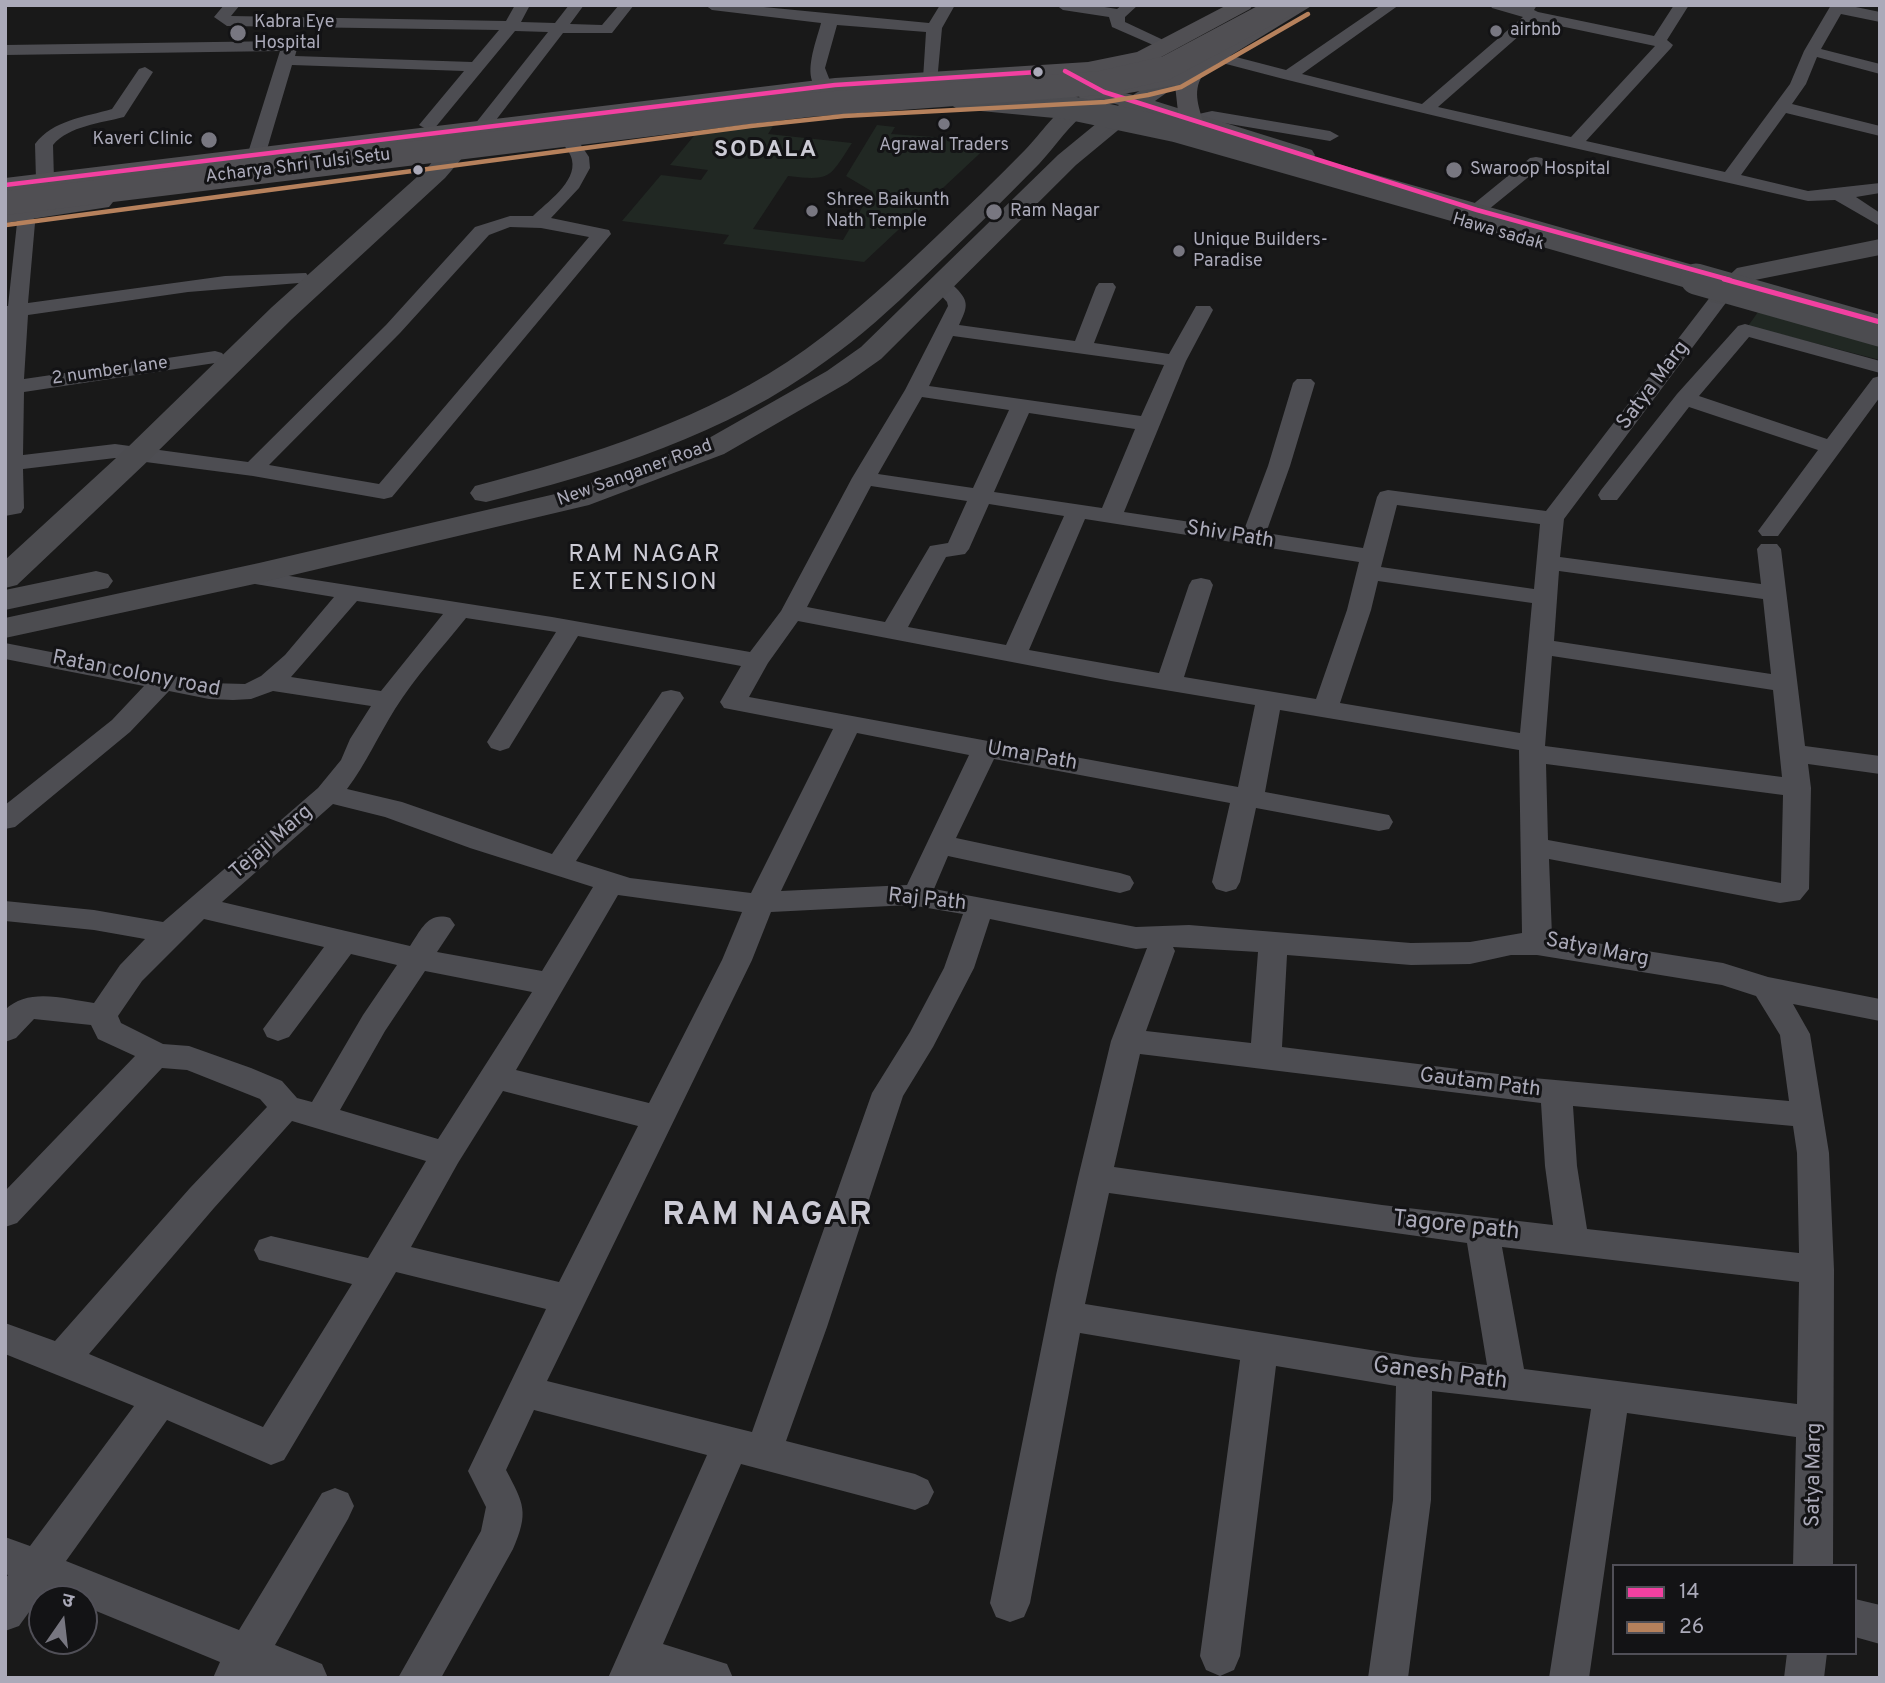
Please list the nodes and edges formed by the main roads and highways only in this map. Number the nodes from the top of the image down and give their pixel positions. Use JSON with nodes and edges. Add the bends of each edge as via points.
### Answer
{"nodes":[{"id":1,"x":1243,"y":5,"type":"edge"},
{"id":2,"x":1256,"y":5,"type":"edge"},
{"id":3,"x":1285,"y":5,"type":"edge"},
{"id":4,"x":1303,"y":5,"type":"edge"},
{"id":5,"x":1206,"y":61,"type":"junction"},
{"id":6,"x":1038,"y":72,"type":"joint"},
{"id":7,"x":1176,"y":78,"type":"junction"},
{"id":8,"x":954,"y":96,"type":"junction"},
{"id":9,"x":1099,"y":97,"type":"junction"},
{"id":10,"x":1191,"y":121,"type":"junction"},
{"id":11,"x":441,"y":140,"type":"junction"},
{"id":12,"x":5,"y":185,"type":"edge"},
{"id":13,"x":5,"y":192,"type":"edge"},
{"id":14,"x":11,"y":211,"type":"edge"},
{"id":15,"x":1880,"y":247,"type":"edge"},
{"id":16,"x":1728,"y":290,"type":"junction"},
{"id":17,"x":1880,"y":323,"type":"edge"},
{"id":18,"x":1880,"y":331,"type":"edge"},
{"id":19,"x":1880,"y":340,"type":"edge"},
{"id":20,"x":127,"y":452,"type":"junction"},
{"id":21,"x":5,"y":549,"type":"edge"},
{"id":22,"x":5,"y":578,"type":"edge"},
{"id":23,"x":5,"y":600,"type":"edge"},
{"id":24,"x":6,"y":646,"type":"edge"}],
"edges":[{"from":1,"to":9,"type":"highway","via":[[1144,57],[1115,65]]},
{"from":2,"to":13,"type":"highway","name":"Acharya Shri Tulsi Setu","via":[[1151,60],[1089,76],[829,94]]},
{"from":3,"to":8,"type":"highway","name":"Acharya Shri Tulsi Setu","bridge":true,"via":[[1166,68],[1101,83]]},
{"from":4,"to":5,"type":"highway"},
{"from":5,"to":7,"type":"highway"},
{"from":5,"to":10,"type":"highway","via":[[1185,83]]},
{"from":6,"to":9,"type":"main road"},
{"from":6,"to":11,"type":"highway","via":[[824,86]]},
{"from":7,"to":9,"type":"main road"},
{"from":7,"to":9,"type":"highway"},
{"from":8,"to":14,"type":"highway","name":"Acharya Shri Tulsi Setu","bridge":true,"via":[[808,105]]},
{"from":8,"to":18,"type":"main road","bridge":true,"via":[[1066,107],[1163,127]]},
{"from":9,"to":10,"type":"main road","name":"Hawa sadak"},
{"from":9,"to":11,"type":"highway","via":[[843,106],[569,141]]},
{"from":9,"to":16,"type":"main road","name":"Hawa sadak","via":[[1357,193]]},
{"from":9,"to":23,"type":"main road","name":"New Sanganer Road","via":[[854,327],[752,394],[641,446],[553,476],[417,510]]},
{"from":9,"to":24,"type":"main road","name":"New Sanganer Road","via":[[1067,160],[871,353],[713,448],[579,498],[246,576]]},
{"from":10,"to":16,"type":"main road","name":"Hawa sadak"},
{"from":11,"to":12,"type":"highway"},
{"from":11,"to":14,"type":"highway"},
{"from":11,"to":20,"type":"main road","via":[[215,357]]},
{"from":11,"to":20,"type":"main road","via":[[282,313]]},
{"from":15,"to":16,"type":"main road","via":[[1746,274]]},
{"from":16,"to":17,"type":"main road","name":"Hawa sadak"},
{"from":16,"to":19,"type":"main road","name":"Hawa sadak"},
{"from":20,"to":21,"type":"main road"},
{"from":20,"to":22,"type":"main road"}]}
